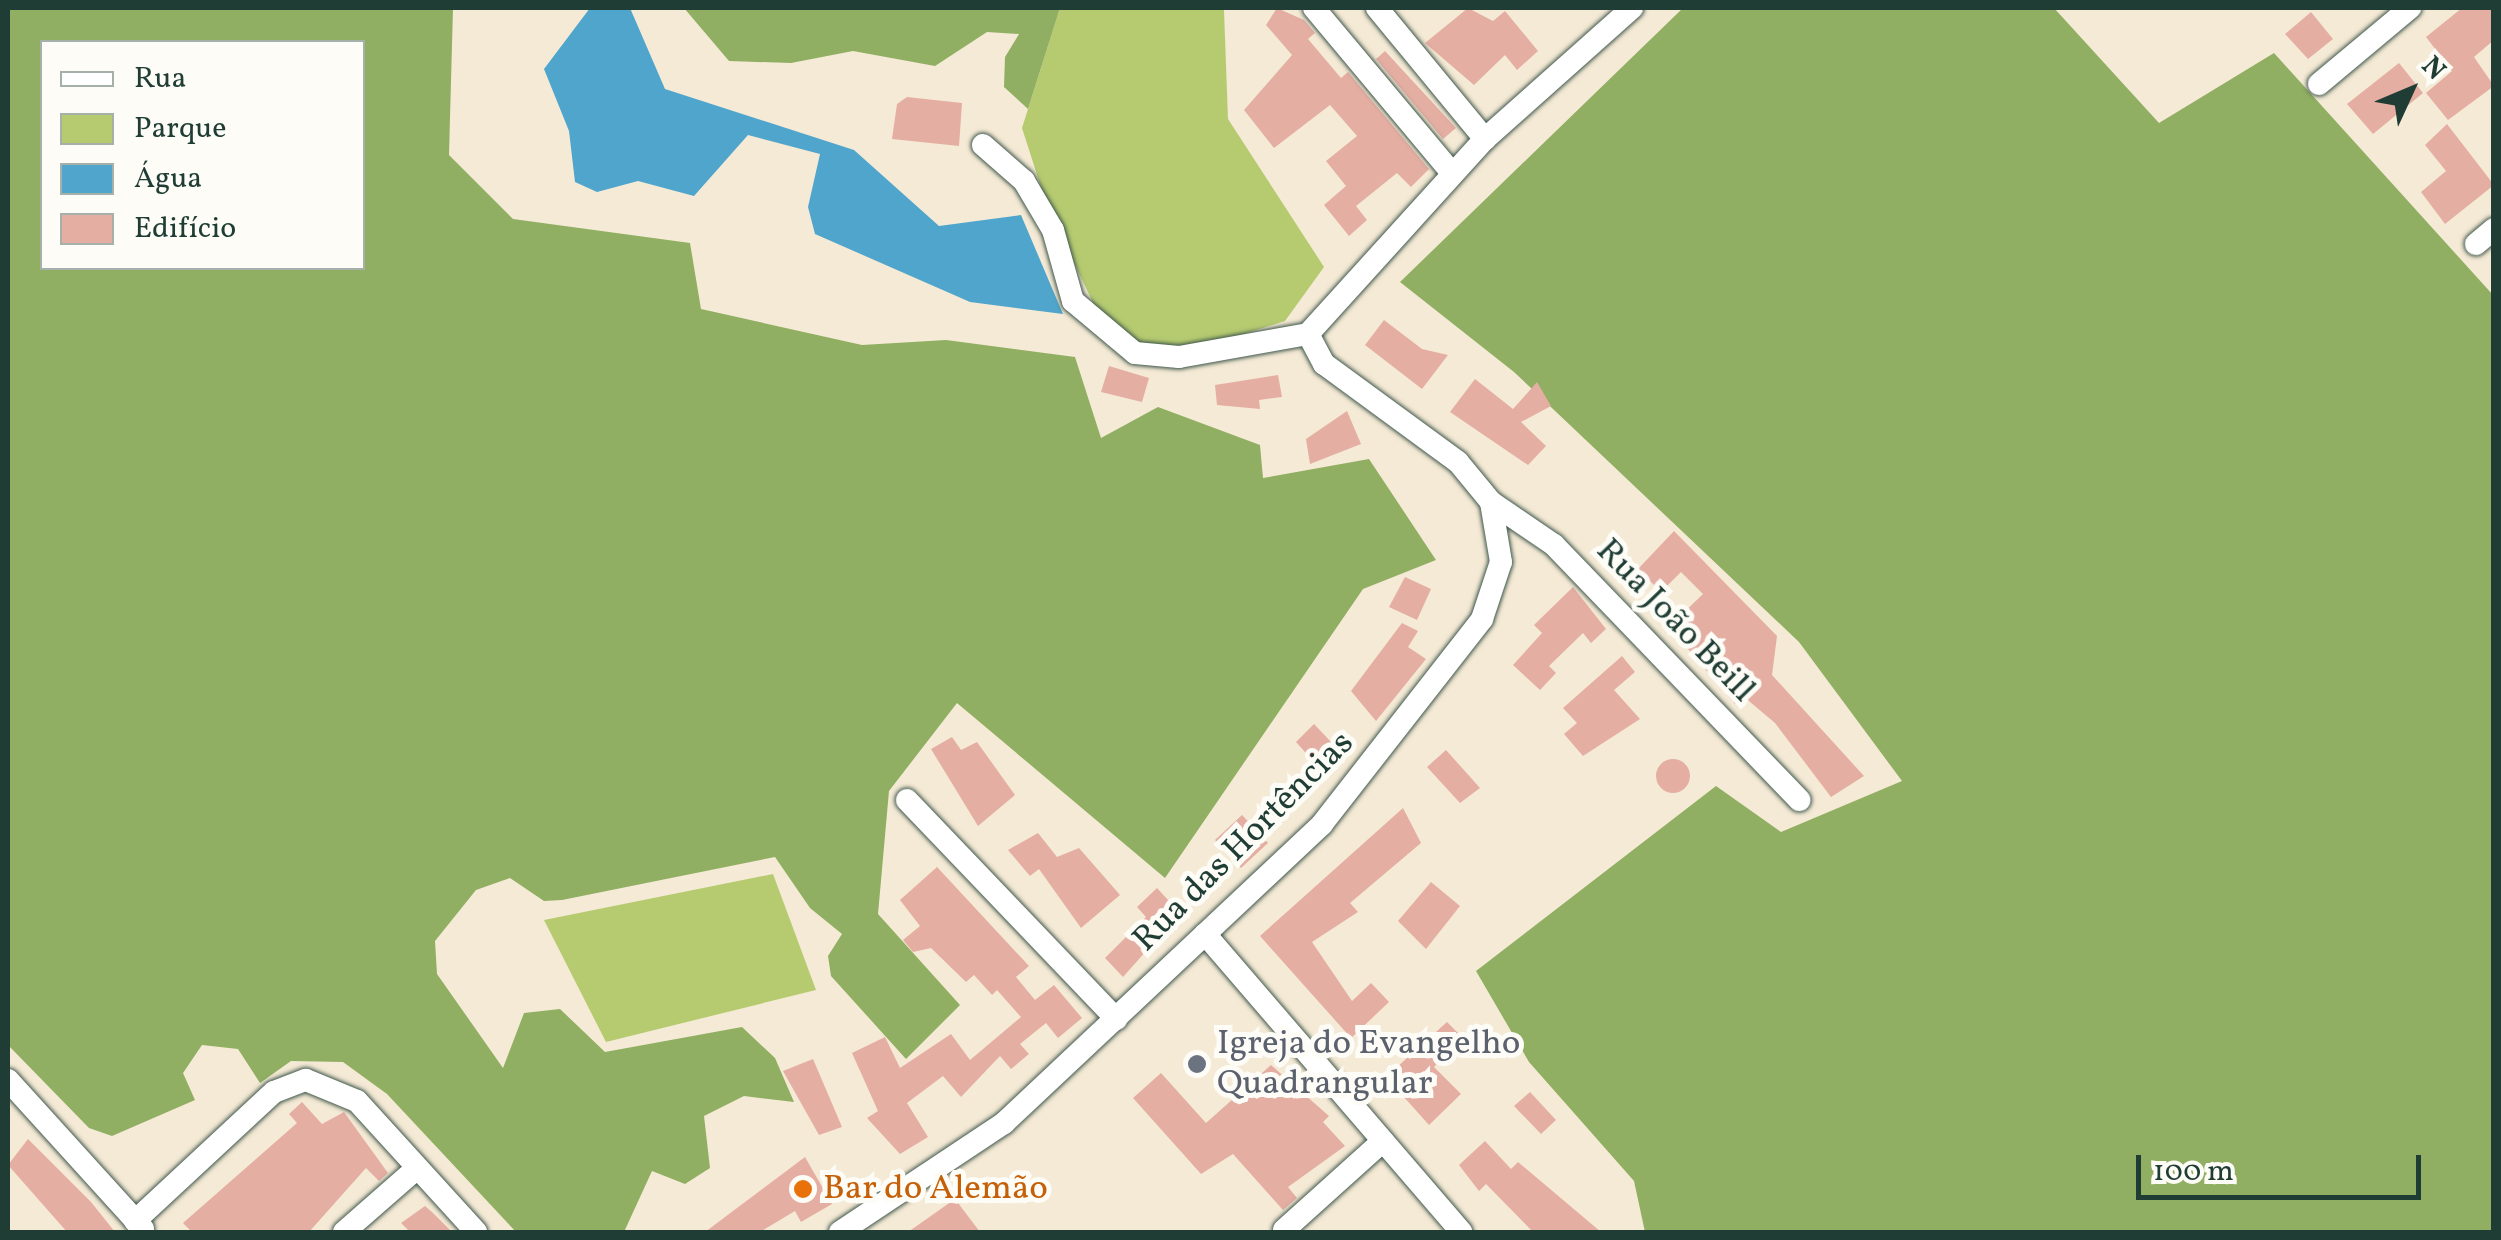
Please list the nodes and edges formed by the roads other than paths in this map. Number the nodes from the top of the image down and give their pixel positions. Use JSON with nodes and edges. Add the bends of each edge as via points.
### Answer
{"nodes":[{"id":1,"x":1314,"y":8,"type":"edge"},
{"id":2,"x":1377,"y":8,"type":"edge"},
{"id":3,"x":1632,"y":8,"type":"edge"},
{"id":4,"x":2410,"y":8,"type":"edge"},
{"id":5,"x":2319,"y":84,"type":"dead end"},
{"id":6,"x":1485,"y":139,"type":"junction"},
{"id":7,"x":983,"y":145,"type":"dead end"},
{"id":8,"x":1452,"y":172,"type":"junction"},
{"id":9,"x":1308,"y":334,"type":"junction"},
{"id":10,"x":1491,"y":502,"type":"junction"},
{"id":11,"x":907,"y":800,"type":"dead end"},
{"id":12,"x":1799,"y":800,"type":"dead end"},
{"id":13,"x":1206,"y":934,"type":"junction"},
{"id":14,"x":1116,"y":1019,"type":"junction"},
{"id":15,"x":8,"y":1080,"type":"edge"},
{"id":16,"x":1382,"y":1141,"type":"junction"},
{"id":17,"x":417,"y":1168,"type":"junction"},
{"id":18,"x":140,"y":1227,"type":"edge"},
{"id":19,"x":1284,"y":1230,"type":"dead end"},
{"id":20,"x":344,"y":1232,"type":"edge"},
{"id":21,"x":476,"y":1232,"type":"edge"},
{"id":22,"x":840,"y":1232,"type":"edge"},
{"id":23,"x":1461,"y":1232,"type":"edge"}],
"edges":[{"from":1,"to":8,"type":"street"},
{"from":2,"to":6,"type":"street"},
{"from":3,"to":6,"type":"street"},
{"from":4,"to":5,"type":"street"},
{"from":6,"to":8,"type":"street"},
{"from":7,"to":9,"type":"street","via":[[1024,182],[1053,230],[1074,301],[1135,353],[1179,357]]},
{"from":8,"to":9,"type":"street"},
{"from":9,"to":10,"type":"street","via":[[1324,364],[1458,462]]},
{"from":10,"to":12,"type":"street","name":"Rua João Beill","via":[[1554,544]]},
{"from":10,"to":13,"type":"street","name":"Rua das Hortências","via":[[1501,562],[1462,650],[1343,802]]},
{"from":11,"to":14,"type":"street"},
{"from":13,"to":14,"type":"street","name":"Rua das Hortências"},
{"from":13,"to":16,"type":"street"},
{"from":14,"to":22,"type":"street","name":"Rua das Hortências","via":[[976,1144]]},
{"from":15,"to":18,"type":"street"},
{"from":16,"to":19,"type":"street"},
{"from":16,"to":23,"type":"street"},
{"from":17,"to":18,"type":"street","via":[[340,1087],[288,1084]]},
{"from":17,"to":20,"type":"street"},
{"from":17,"to":21,"type":"street"}]}
